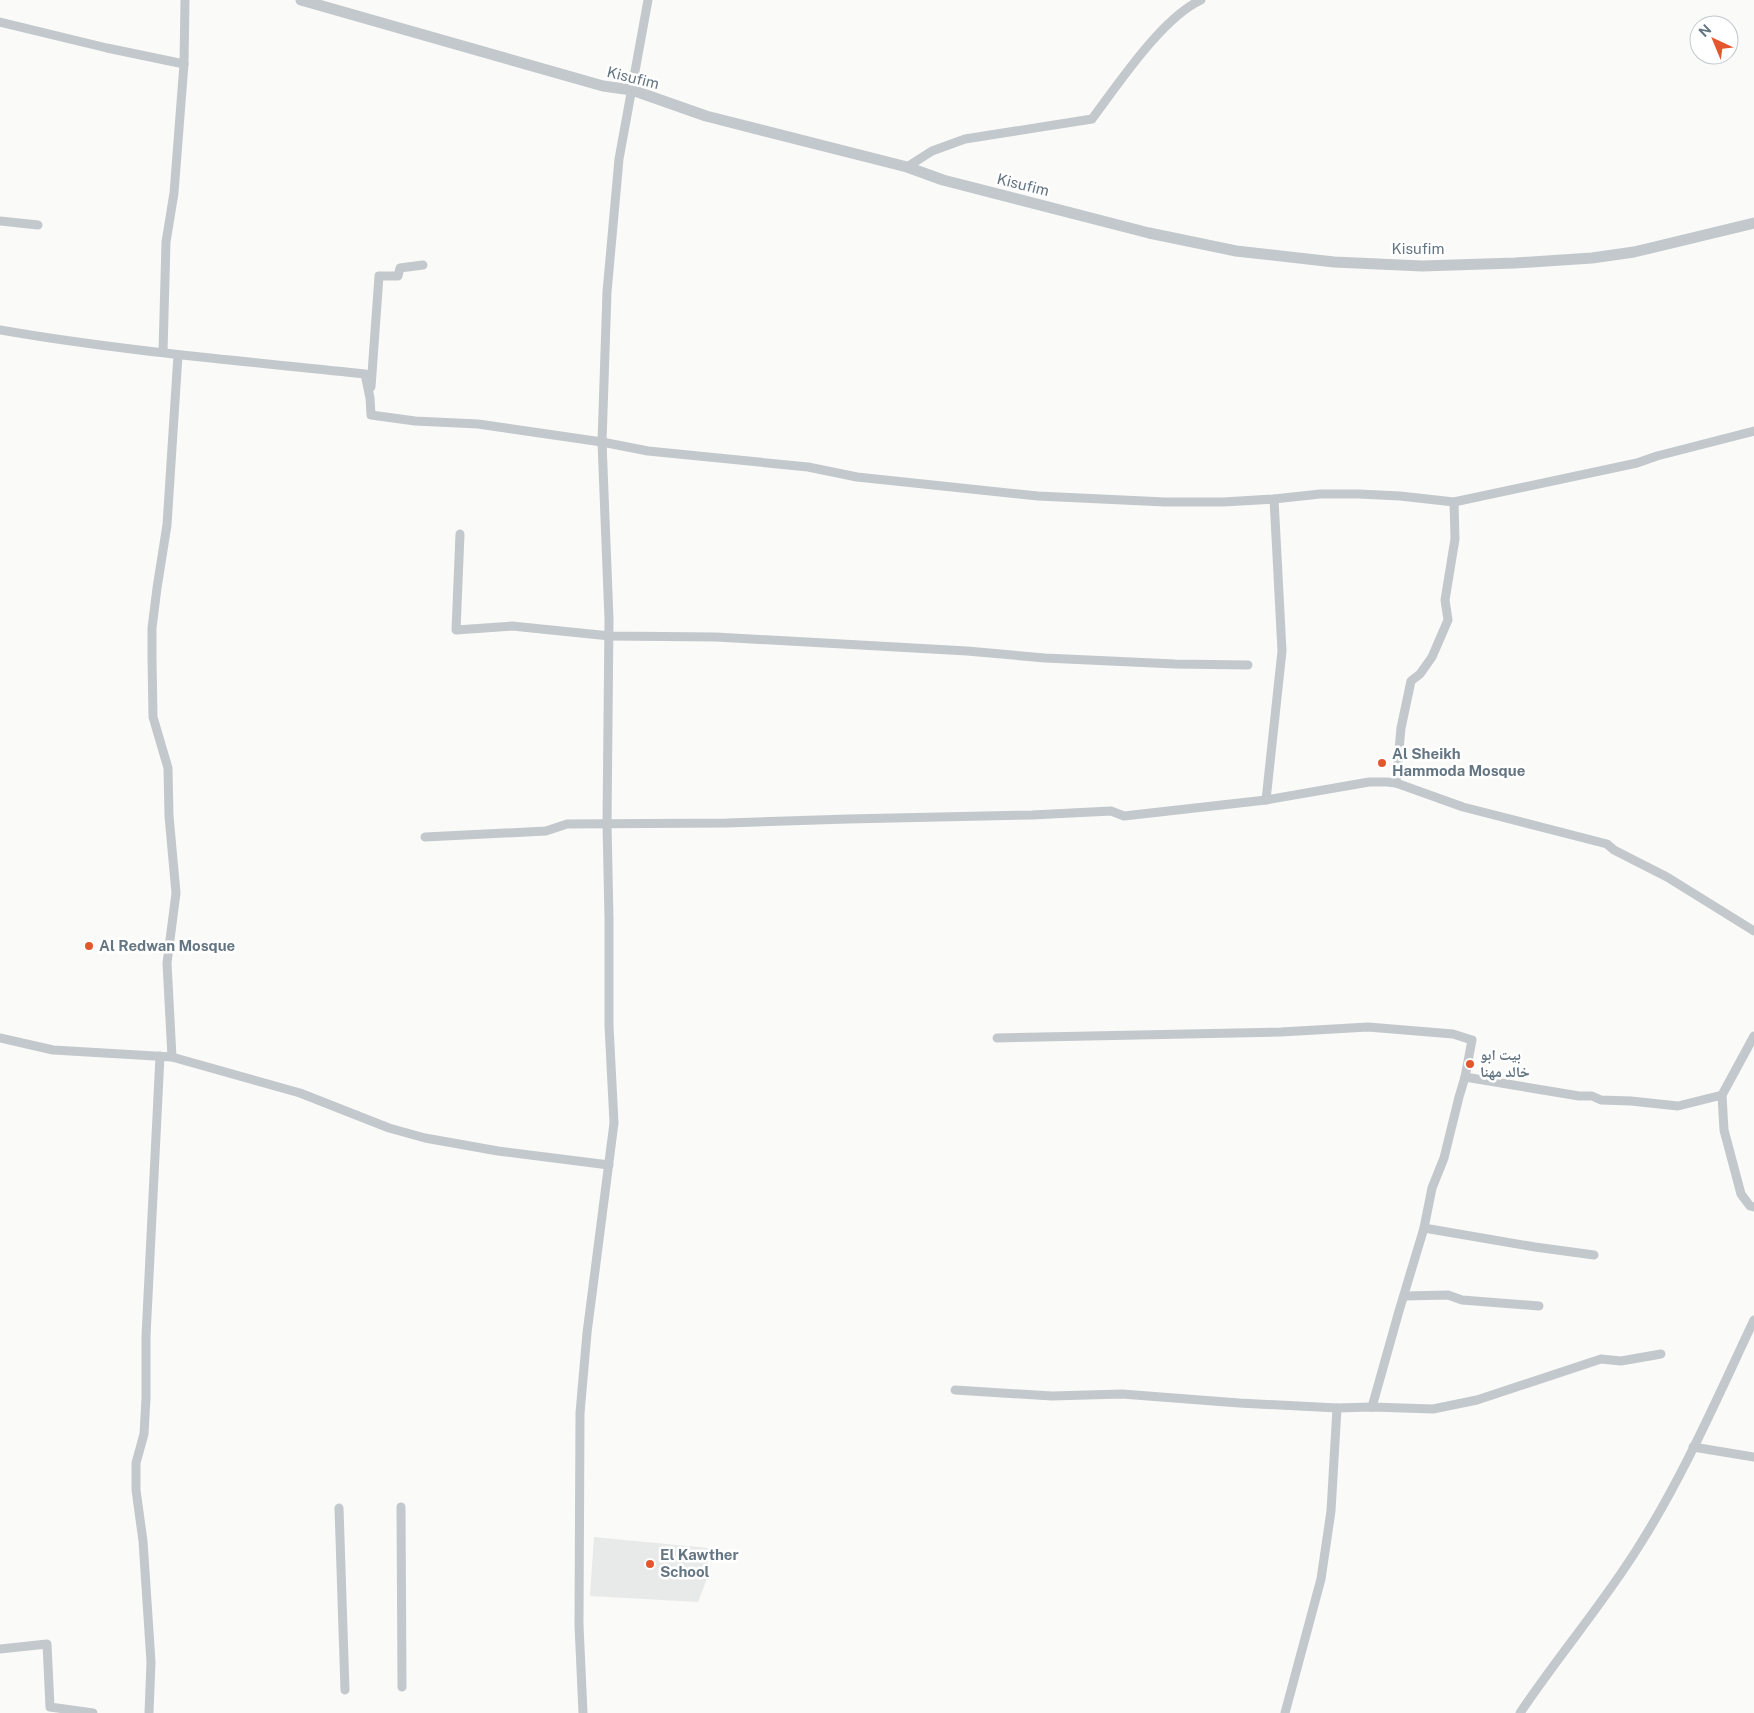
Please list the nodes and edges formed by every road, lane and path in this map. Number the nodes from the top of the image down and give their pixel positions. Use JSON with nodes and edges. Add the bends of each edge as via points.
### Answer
{"nodes":[{"id":1,"x":185,"y":0,"type":"edge"},
{"id":2,"x":302,"y":0,"type":"edge"},
{"id":3,"x":648,"y":0,"type":"edge"},
{"id":4,"x":1201,"y":0,"type":"edge"},
{"id":5,"x":0,"y":22,"type":"edge"},
{"id":6,"x":184,"y":64,"type":"junction"},
{"id":7,"x":632,"y":90,"type":"junction"},
{"id":8,"x":906,"y":166,"type":"junction"},
{"id":9,"x":0,"y":221,"type":"edge"},
{"id":10,"x":1754,"y":223,"type":"edge"},
{"id":11,"x":38,"y":225,"type":"dead end"},
{"id":12,"x":423,"y":265,"type":"dead end"},
{"id":13,"x":0,"y":330,"type":"edge"},
{"id":14,"x":163,"y":352,"type":"junction"},
{"id":15,"x":178,"y":355,"type":"junction"},
{"id":16,"x":370,"y":398,"type":"junction"},
{"id":17,"x":1754,"y":431,"type":"edge"},
{"id":18,"x":602,"y":442,"type":"junction"},
{"id":19,"x":1274,"y":499,"type":"junction"},
{"id":20,"x":1454,"y":502,"type":"junction"},
{"id":21,"x":460,"y":534,"type":"dead end"},
{"id":22,"x":610,"y":636,"type":"junction"},
{"id":23,"x":1248,"y":665,"type":"dead end"},
{"id":24,"x":1396,"y":783,"type":"junction"},
{"id":25,"x":1266,"y":800,"type":"junction"},
{"id":26,"x":606,"y":824,"type":"junction"},
{"id":27,"x":425,"y":837,"type":"dead end"},
{"id":28,"x":1754,"y":931,"type":"edge"},
{"id":29,"x":1754,"y":1036,"type":"edge"},
{"id":30,"x":0,"y":1038,"type":"edge"},
{"id":31,"x":997,"y":1038,"type":"dead end"},
{"id":32,"x":160,"y":1056,"type":"junction"},
{"id":33,"x":172,"y":1057,"type":"junction"},
{"id":34,"x":1465,"y":1077,"type":"junction"},
{"id":35,"x":1722,"y":1095,"type":"junction"},
{"id":36,"x":609,"y":1165,"type":"junction"},
{"id":37,"x":1754,"y":1207,"type":"edge"},
{"id":38,"x":1424,"y":1228,"type":"junction"},
{"id":39,"x":1594,"y":1255,"type":"dead end"},
{"id":40,"x":1404,"y":1296,"type":"junction"},
{"id":41,"x":1539,"y":1306,"type":"dead end"},
{"id":42,"x":1754,"y":1320,"type":"edge"},
{"id":43,"x":1661,"y":1354,"type":"dead end"},
{"id":44,"x":955,"y":1390,"type":"dead end"},
{"id":45,"x":1372,"y":1407,"type":"junction"},
{"id":46,"x":1337,"y":1408,"type":"junction"},
{"id":47,"x":1693,"y":1447,"type":"junction"},
{"id":48,"x":1754,"y":1457,"type":"edge"},
{"id":49,"x":401,"y":1507,"type":"dead end"},
{"id":50,"x":339,"y":1508,"type":"dead end"},
{"id":51,"x":0,"y":1648,"type":"edge"},
{"id":52,"x":402,"y":1687,"type":"dead end"},
{"id":53,"x":345,"y":1690,"type":"dead end"},
{"id":54,"x":93,"y":1713,"type":"edge"},
{"id":55,"x":149,"y":1713,"type":"edge"},
{"id":56,"x":583,"y":1713,"type":"edge"},
{"id":57,"x":1285,"y":1713,"type":"edge"},
{"id":58,"x":1520,"y":1713,"type":"edge"}],
"edges":[{"from":1,"to":6,"type":"street"},
{"from":2,"to":7,"type":"street","name":"Kisufim","via":[[603,86]]},
{"from":3,"to":7,"type":"street"},
{"from":4,"to":8,"type":"street","via":[[1166,25],[1092,119],[965,139],[932,151]]},
{"from":5,"to":6,"type":"street"},
{"from":6,"to":14,"type":"street","via":[[174,193],[166,242]]},
{"from":7,"to":8,"type":"street","name":"Kisufim","via":[[706,116]]},
{"from":7,"to":18,"type":"street","via":[[619,159],[612,227]]},
{"from":8,"to":10,"type":"street","name":"Kisufim","via":[[943,180],[1149,233],[1236,251],[1334,262],[1422,266],[1592,258],[1634,252]]},
{"from":9,"to":11,"type":"street"},
{"from":12,"to":16,"type":"street","via":[[400,268],[398,276],[379,276]]},
{"from":13,"to":14,"type":"street"},
{"from":14,"to":15,"type":"street"},
{"from":15,"to":16,"type":"street","via":[[365,374]]},
{"from":15,"to":33,"type":"street","via":[[167,525],[152,628],[153,717],[168,768],[176,893],[168,963]]},
{"from":16,"to":18,"type":"street","via":[[371,415],[478,424]]},
{"from":17,"to":20,"type":"street","via":[[1637,463]]},
{"from":18,"to":19,"type":"street","via":[[648,451],[1038,496],[1175,502]]},
{"from":18,"to":22,"type":"street"},
{"from":19,"to":20,"type":"street","via":[[1359,494]]},
{"from":19,"to":25,"type":"street","via":[[1282,651]]},
{"from":20,"to":24,"type":"street","via":[[1455,539],[1445,600],[1448,620],[1432,657],[1411,681],[1401,728]]},
{"from":21,"to":22,"type":"street","via":[[456,630],[512,626]]},
{"from":22,"to":23,"type":"street","via":[[716,637],[1045,658]]},
{"from":22,"to":26,"type":"street"},
{"from":24,"to":25,"type":"street","via":[[1369,782]]},
{"from":24,"to":28,"type":"street","via":[[1463,807],[1607,844]]},
{"from":25,"to":26,"type":"street","via":[[1124,816],[1111,811]]},
{"from":26,"to":27,"type":"street","via":[[567,824],[546,831]]},
{"from":26,"to":36,"type":"street","via":[[614,1122]]},
{"from":29,"to":35,"type":"street"},
{"from":30,"to":32,"type":"street","via":[[53,1050]]},
{"from":31,"to":34,"type":"street","via":[[1368,1027],[1453,1034],[1472,1040]]},
{"from":32,"to":33,"type":"street"},
{"from":32,"to":55,"type":"street","via":[[144,1434],[136,1463],[151,1662]]},
{"from":33,"to":36,"type":"street","via":[[293,1091],[389,1128],[425,1138]]},
{"from":34,"to":35,"type":"street","via":[[1601,1100],[1678,1106]]},
{"from":34,"to":38,"type":"street","via":[[1444,1158],[1432,1188]]},
{"from":35,"to":37,"type":"street","via":[[1724,1130],[1741,1194]]},
{"from":36,"to":56,"type":"street","via":[[580,1413],[579,1625]]},
{"from":38,"to":39,"type":"street"},
{"from":38,"to":40,"type":"street"},
{"from":40,"to":41,"type":"street","via":[[1448,1295],[1462,1300]]},
{"from":40,"to":45,"type":"street"},
{"from":42,"to":47,"type":"street"},
{"from":43,"to":45,"type":"street","via":[[1621,1361],[1602,1359],[1477,1400],[1433,1409]]},
{"from":44,"to":46,"type":"street","via":[[1052,1396],[1122,1394]]},
{"from":45,"to":46,"type":"street"},
{"from":46,"to":57,"type":"street","via":[[1331,1511],[1321,1580]]},
{"from":47,"to":48,"type":"street"},
{"from":47,"to":58,"type":"street","via":[[1639,1547]]},
{"from":49,"to":52,"type":"street"},
{"from":50,"to":53,"type":"street"},
{"from":51,"to":54,"type":"street","via":[[46,1644],[50,1707]]}]}
